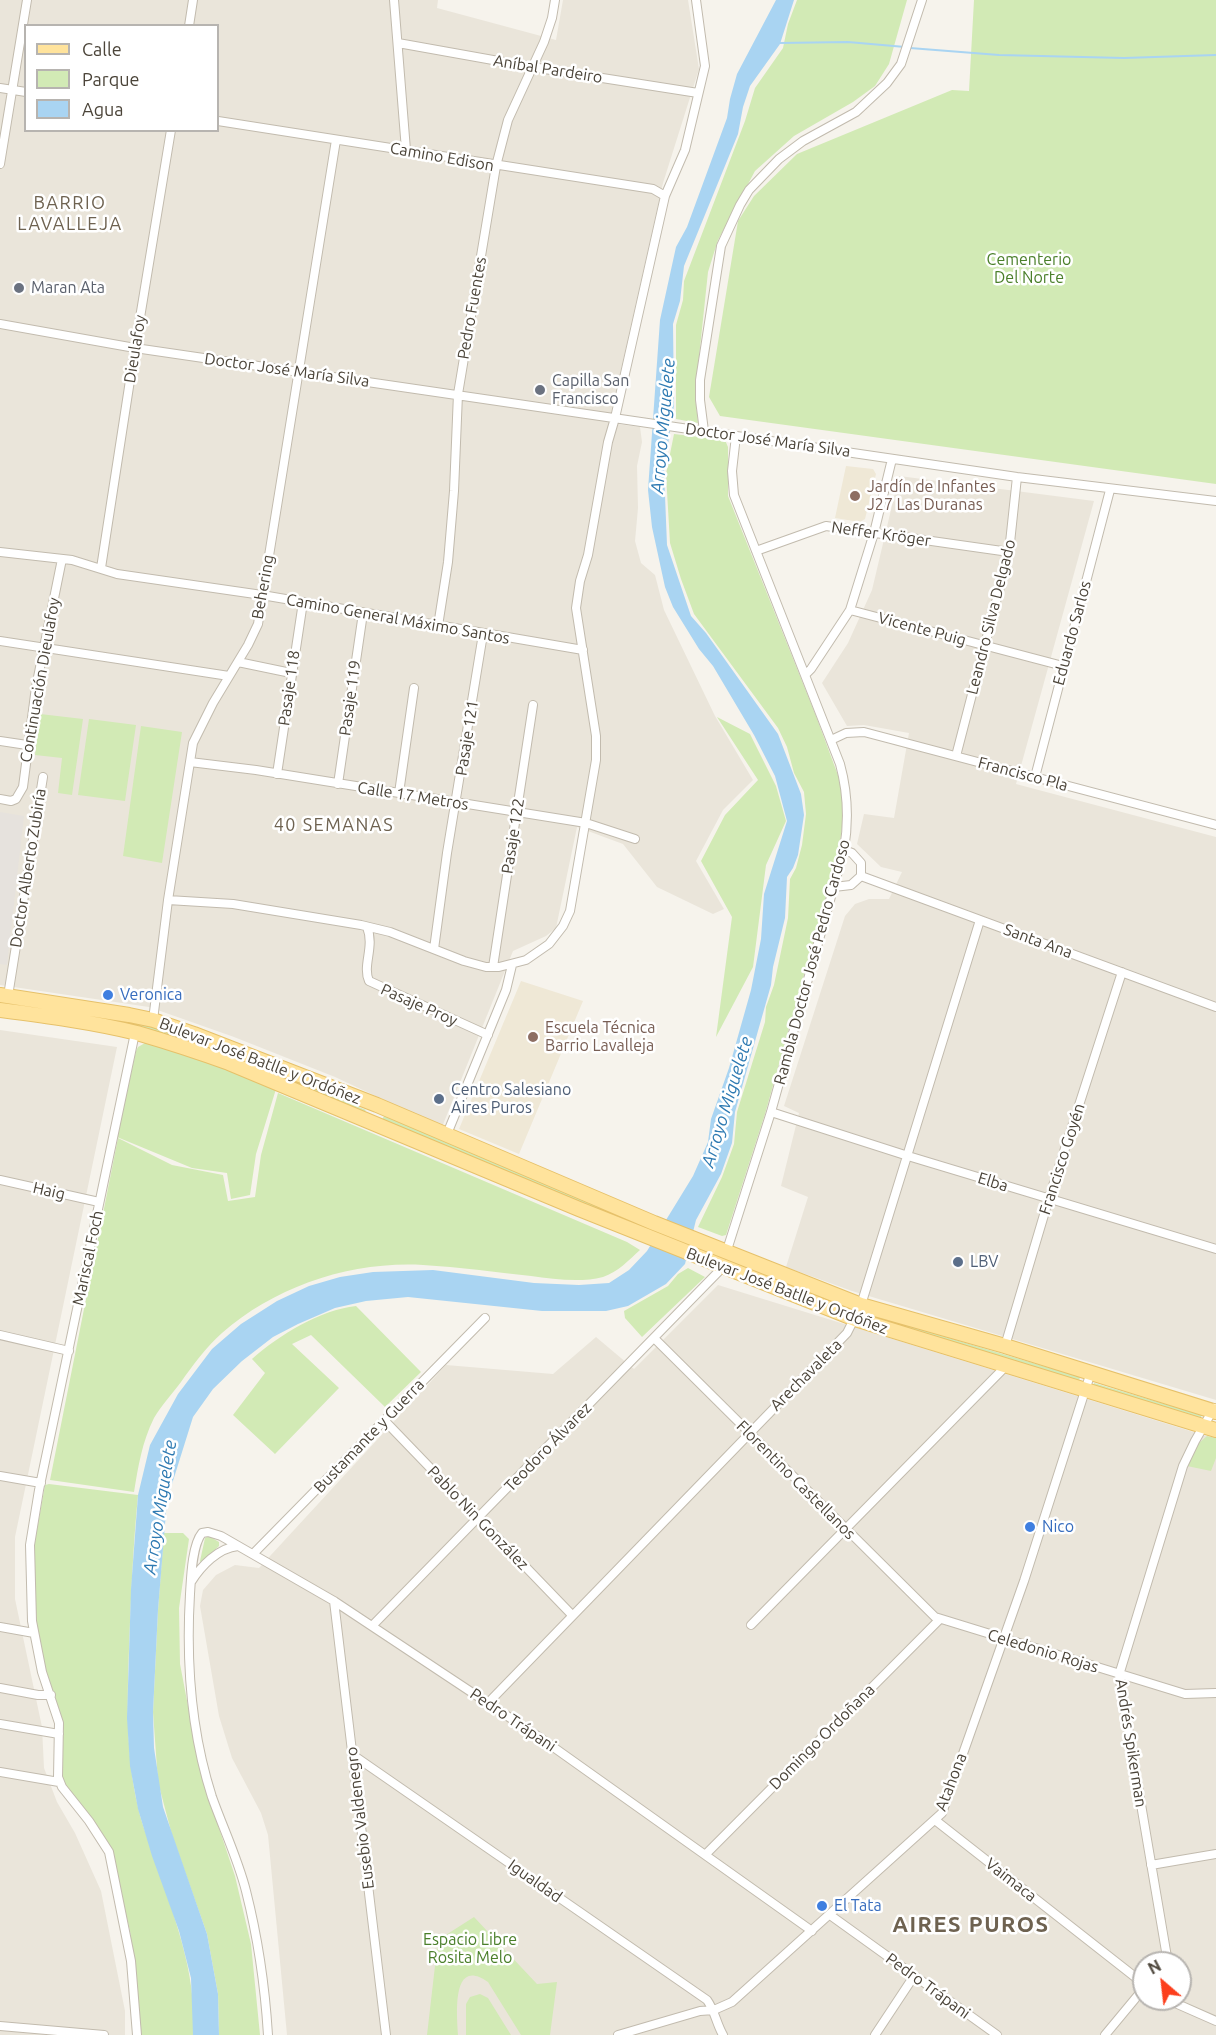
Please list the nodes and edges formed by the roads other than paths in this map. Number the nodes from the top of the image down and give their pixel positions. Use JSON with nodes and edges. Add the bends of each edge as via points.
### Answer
{"nodes":[{"id":1,"x":27,"y":0,"type":"edge"},
{"id":2,"x":193,"y":0,"type":"edge"},
{"id":3,"x":394,"y":0,"type":"edge"},
{"id":4,"x":555,"y":0,"type":"edge"},
{"id":5,"x":696,"y":0,"type":"edge"},
{"id":6,"x":922,"y":0,"type":"edge"},
{"id":7,"x":189,"y":24,"type":"edge"},
{"id":8,"x":398,"y":43,"type":"junction"},
{"id":9,"x":532,"y":67,"type":"junction"},
{"id":10,"x":0,"y":88,"type":"edge"},
{"id":11,"x":13,"y":90,"type":"junction"},
{"id":12,"x":24,"y":92,"type":"edge"},
{"id":13,"x":698,"y":93,"type":"junction"},
{"id":14,"x":219,"y":122,"type":"edge"},
{"id":15,"x":171,"y":132,"type":"edge"},
{"id":16,"x":336,"y":140,"type":"junction"},
{"id":17,"x":406,"y":150,"type":"junction"},
{"id":18,"x":0,"y":164,"type":"edge"},
{"id":19,"x":496,"y":166,"type":"junction"},
{"id":20,"x":665,"y":196,"type":"junction"},
{"id":21,"x":0,"y":324,"type":"edge"},
{"id":22,"x":135,"y":348,"type":"junction"},
{"id":23,"x":300,"y":372,"type":"junction"},
{"id":24,"x":458,"y":394,"type":"junction"},
{"id":25,"x":615,"y":418,"type":"junction"},
{"id":26,"x":704,"y":431,"type":"junction"},
{"id":27,"x":736,"y":435,"type":"junction"},
{"id":28,"x":892,"y":459,"type":"junction"},
{"id":29,"x":1017,"y":477,"type":"junction"},
{"id":30,"x":1110,"y":490,"type":"junction"},
{"id":31,"x":1216,"y":501,"type":"edge"},
{"id":32,"x":874,"y":533,"type":"junction"},
{"id":33,"x":756,"y":551,"type":"junction"},
{"id":34,"x":0,"y":552,"type":"edge"},
{"id":35,"x":1009,"y":552,"type":"junction"},
{"id":36,"x":62,"y":559,"type":"junction"},
{"id":37,"x":101,"y":568,"type":"junction"},
{"id":38,"x":262,"y":595,"type":"junction"},
{"id":39,"x":303,"y":603,"type":"junction"},
{"id":40,"x":850,"y":610,"type":"junction"},
{"id":41,"x":363,"y":613,"type":"junction"},
{"id":42,"x":438,"y":626,"type":"junction"},
{"id":43,"x":483,"y":634,"type":"junction"},
{"id":44,"x":0,"y":641,"type":"edge"},
{"id":45,"x":985,"y":646,"type":"junction"},
{"id":46,"x":44,"y":647,"type":"junction"},
{"id":47,"x":583,"y":650,"type":"junction"},
{"id":48,"x":238,"y":662,"type":"junction"},
{"id":49,"x":1063,"y":666,"type":"junction"},
{"id":50,"x":291,"y":673,"type":"junction"},
{"id":51,"x":806,"y":674,"type":"junction"},
{"id":52,"x":229,"y":676,"type":"junction"},
{"id":53,"x":414,"y":688,"type":"dead end"},
{"id":54,"x":533,"y":705,"type":"dead end"},
{"id":55,"x":831,"y":740,"type":"junction"},
{"id":56,"x":0,"y":741,"type":"edge"},
{"id":57,"x":27,"y":745,"type":"junction"},
{"id":58,"x":956,"y":756,"type":"junction"},
{"id":59,"x":190,"y":762,"type":"junction"},
{"id":60,"x":277,"y":774,"type":"junction"},
{"id":61,"x":43,"y":777,"type":"dead end"},
{"id":62,"x":1035,"y":777,"type":"junction"},
{"id":63,"x":338,"y":783,"type":"junction"},
{"id":64,"x":399,"y":793,"type":"junction"},
{"id":65,"x":0,"y":799,"type":"edge"},
{"id":66,"x":456,"y":802,"type":"junction"},
{"id":67,"x":516,"y":812,"type":"junction"},
{"id":68,"x":586,"y":823,"type":"junction"},
{"id":69,"x":1216,"y":825,"type":"edge"},
{"id":70,"x":635,"y":839,"type":"dead end"},
{"id":71,"x":844,"y":850,"type":"junction"},
{"id":72,"x":861,"y":876,"type":"junction"},
{"id":73,"x":834,"y":887,"type":"junction"},
{"id":74,"x":168,"y":900,"type":"junction"},
{"id":75,"x":980,"y":920,"type":"junction"},
{"id":76,"x":367,"y":927,"type":"junction"},
{"id":77,"x":385,"y":931,"type":"junction"},
{"id":78,"x":371,"y":944,"type":"junction"},
{"id":79,"x":434,"y":949,"type":"junction"},
{"id":80,"x":512,"y":965,"type":"junction"},
{"id":81,"x":493,"y":967,"type":"junction"},
{"id":82,"x":1122,"y":972,"type":"junction"},
{"id":83,"x":4,"y":995,"type":"edge"},
{"id":84,"x":1216,"y":1007,"type":"edge"},
{"id":85,"x":0,"y":1010,"type":"edge"},
{"id":86,"x":153,"y":1020,"type":"junction"},
{"id":87,"x":135,"y":1033,"type":"junction"},
{"id":88,"x":488,"y":1035,"type":"junction"},
{"id":89,"x":377,"y":1105,"type":"junction"},
{"id":90,"x":771,"y":1112,"type":"junction"},
{"id":91,"x":370,"y":1121,"type":"junction"},
{"id":92,"x":447,"y":1134,"type":"junction"},
{"id":93,"x":908,"y":1156,"type":"junction"},
{"id":94,"x":0,"y":1180,"type":"edge"},
{"id":95,"x":1048,"y":1198,"type":"junction"},
{"id":96,"x":99,"y":1202,"type":"junction"},
{"id":97,"x":1216,"y":1249,"type":"edge"},
{"id":98,"x":727,"y":1250,"type":"junction"},
{"id":99,"x":723,"y":1267,"type":"junction"},
{"id":100,"x":861,"y":1305,"type":"junction"},
{"id":101,"x":485,"y":1318,"type":"dead end"},
{"id":102,"x":855,"y":1319,"type":"junction"},
{"id":103,"x":0,"y":1335,"type":"edge"},
{"id":104,"x":654,"y":1338,"type":"junction"},
{"id":105,"x":1005,"y":1346,"type":"junction"},
{"id":106,"x":69,"y":1351,"type":"junction"},
{"id":107,"x":1006,"y":1366,"type":"junction"},
{"id":108,"x":1091,"y":1372,"type":"junction"},
{"id":109,"x":1086,"y":1390,"type":"junction"},
{"id":110,"x":1215,"y":1410,"type":"edge"},
{"id":111,"x":384,"y":1420,"type":"junction"},
{"id":112,"x":1210,"y":1428,"type":"edge"},
{"id":113,"x":748,"y":1433,"type":"junction"},
{"id":114,"x":0,"y":1476,"type":"edge"},
{"id":115,"x":40,"y":1483,"type":"junction"},
{"id":116,"x":478,"y":1518,"type":"junction"},
{"id":117,"x":844,"y":1529,"type":"junction"},
{"id":118,"x":238,"y":1546,"type":"junction"},
{"id":119,"x":253,"y":1554,"type":"junction"},
{"id":120,"x":191,"y":1582,"type":"junction"},
{"id":121,"x":334,"y":1601,"type":"junction"},
{"id":122,"x":572,"y":1615,"type":"junction"},
{"id":123,"x":940,"y":1619,"type":"junction"},
{"id":124,"x":751,"y":1625,"type":"dead end"},
{"id":125,"x":372,"y":1626,"type":"junction"},
{"id":126,"x":0,"y":1627,"type":"edge"},
{"id":127,"x":34,"y":1633,"type":"junction"},
{"id":128,"x":1002,"y":1638,"type":"junction"},
{"id":129,"x":1119,"y":1675,"type":"junction"},
{"id":130,"x":0,"y":1688,"type":"edge"},
{"id":131,"x":1216,"y":1693,"type":"edge"},
{"id":132,"x":51,"y":1695,"type":"junction"},
{"id":133,"x":488,"y":1703,"type":"junction"},
{"id":134,"x":0,"y":1724,"type":"edge"},
{"id":135,"x":59,"y":1734,"type":"junction"},
{"id":136,"x":353,"y":1755,"type":"junction"},
{"id":137,"x":0,"y":1772,"type":"edge"},
{"id":138,"x":59,"y":1782,"type":"junction"},
{"id":139,"x":935,"y":1820,"type":"junction"},
{"id":140,"x":1216,"y":1854,"type":"edge"},
{"id":141,"x":705,"y":1855,"type":"junction"},
{"id":142,"x":1150,"y":1865,"type":"junction"},
{"id":143,"x":830,"y":1915,"type":"junction"},
{"id":144,"x":812,"y":1931,"type":"junction"},
{"id":145,"x":1166,"y":1951,"type":"edge"},
{"id":146,"x":914,"y":1976,"type":"junction"},
{"id":147,"x":1132,"y":1976,"type":"edge"},
{"id":148,"x":1132,"y":2001,"type":"edge"},
{"id":149,"x":714,"y":2010,"type":"junction"},
{"id":150,"x":1192,"y":2010,"type":"edge"},
{"id":151,"x":1216,"y":2021,"type":"edge"},
{"id":152,"x":0,"y":2026,"type":"edge"},
{"id":153,"x":104,"y":2035,"type":"edge"},
{"id":154,"x":137,"y":2035,"type":"edge"},
{"id":155,"x":268,"y":2035,"type":"edge"},
{"id":156,"x":386,"y":2035,"type":"edge"},
{"id":157,"x":618,"y":2035,"type":"edge"},
{"id":158,"x":723,"y":2035,"type":"edge"},
{"id":159,"x":875,"y":2035,"type":"edge"},
{"id":160,"x":997,"y":2035,"type":"edge"},
{"id":161,"x":1106,"y":2035,"type":"edge"}],
"edges":[{"from":1,"to":11,"type":"street"},
{"from":2,"to":7,"type":"street"},
{"from":3,"to":8,"type":"street"},
{"from":4,"to":9,"type":"street","name":"Pedro Fuentes","via":[[548,33]]},
{"from":5,"to":13,"type":"street","via":[[705,66]]},
{"from":6,"to":26,"type":"street","via":[[901,64],[876,94],[856,112],[779,159],[740,205],[719,256],[700,380]]},
{"from":8,"to":9,"type":"street","name":"Aníbal Pardeiro"},
{"from":8,"to":17,"type":"street"},
{"from":9,"to":13,"type":"street","name":"Aníbal Pardeiro"},
{"from":9,"to":19,"type":"street","name":"Pedro Fuentes","via":[[508,120]]},
{"from":10,"to":11,"type":"street"},
{"from":11,"to":12,"type":"street"},
{"from":11,"to":18,"type":"street"},
{"from":13,"to":20,"type":"street","via":[[685,150]]},
{"from":14,"to":16,"type":"street","name":"Camino Edison"},
{"from":15,"to":22,"type":"street","name":"Dieulafoy"},
{"from":16,"to":17,"type":"street","name":"Camino Edison"},
{"from":16,"to":23,"type":"street","name":"Behering"},
{"from":17,"to":19,"type":"street","name":"Camino Edison"},
{"from":19,"to":20,"type":"street","name":"Camino Edison","via":[[653,189]]},
{"from":19,"to":24,"type":"street","name":"Pedro Fuentes"},
{"from":20,"to":25,"type":"street"},
{"from":21,"to":22,"type":"street","name":"Doctor José María Silva"},
{"from":22,"to":23,"type":"street","name":"Doctor José María Silva"},
{"from":22,"to":37,"type":"street","name":"Dieulafoy"},
{"from":23,"to":24,"type":"street","name":"Doctor José María Silva"},
{"from":23,"to":38,"type":"street","name":"Behering"},
{"from":24,"to":25,"type":"street","name":"Doctor José María Silva"},
{"from":24,"to":42,"type":"street","name":"Pedro Fuentes","via":[[448,562]]},
{"from":25,"to":26,"type":"street","name":"Doctor José María Silva"},
{"from":25,"to":47,"type":"street","via":[[576,608]]},
{"from":26,"to":27,"type":"street","name":"Doctor José María Silva"},
{"from":27,"to":28,"type":"street","name":"Doctor José María Silva"},
{"from":27,"to":33,"type":"street","name":"Rambla Doctor José Pedro Cardoso","via":[[733,489]]},
{"from":28,"to":29,"type":"street","name":"Doctor José María Silva"},
{"from":28,"to":32,"type":"street"},
{"from":29,"to":30,"type":"street","name":"Doctor José María Silva"},
{"from":29,"to":35,"type":"street","name":"Leandro Silva Delgado"},
{"from":30,"to":31,"type":"street","name":"Doctor José María Silva"},
{"from":30,"to":49,"type":"street","name":"Eduardo Sarlos"},
{"from":32,"to":33,"type":"street","name":"Neffer Kröger","via":[[826,526]]},
{"from":32,"to":35,"type":"street","name":"Neffer Kröger"},
{"from":32,"to":40,"type":"street"},
{"from":33,"to":51,"type":"street","name":"Rambla Doctor José Pedro Cardoso"},
{"from":34,"to":36,"type":"street","name":"Camino General Máximo Santos"},
{"from":35,"to":45,"type":"street","name":"Leandro Silva Delgado"},
{"from":36,"to":37,"type":"street","name":"Camino General Máximo Santos"},
{"from":36,"to":46,"type":"street","name":"Continuación Dieulafoy"},
{"from":37,"to":38,"type":"street","name":"Camino General Máximo Santos","via":[[117,574]]},
{"from":38,"to":39,"type":"street","name":"Camino General Máximo Santos"},
{"from":38,"to":48,"type":"street","name":"Behering","via":[[258,624]]},
{"from":39,"to":41,"type":"street","name":"Camino General Máximo Santos"},
{"from":39,"to":50,"type":"street","name":"Pasaje 118"},
{"from":40,"to":45,"type":"street","name":"Vicente Puig"},
{"from":40,"to":51,"type":"street"},
{"from":41,"to":42,"type":"street","name":"Camino General Máximo Santos"},
{"from":41,"to":63,"type":"street","name":"Pasaje 119"},
{"from":42,"to":43,"type":"street","name":"Camino General Máximo Santos"},
{"from":43,"to":47,"type":"street","name":"Camino General Máximo Santos"},
{"from":43,"to":66,"type":"street","name":"Pasaje 121"},
{"from":44,"to":46,"type":"street"},
{"from":45,"to":49,"type":"street","name":"Vicente Puig"},
{"from":45,"to":58,"type":"street","name":"Leandro Silva Delgado"},
{"from":46,"to":52,"type":"street"},
{"from":46,"to":57,"type":"street","name":"Continuación Dieulafoy"},
{"from":47,"to":68,"type":"street","via":[[596,736]]},
{"from":48,"to":50,"type":"street"},
{"from":48,"to":52,"type":"street","name":"Behering"},
{"from":49,"to":62,"type":"street","name":"Eduardo Sarlos"},
{"from":50,"to":60,"type":"street","name":"Pasaje 118"},
{"from":51,"to":55,"type":"street","name":"Rambla Doctor José Pedro Cardoso"},
{"from":52,"to":59,"type":"street","name":"Behering","via":[[199,729]]},
{"from":53,"to":64,"type":"street"},
{"from":54,"to":67,"type":"street","name":"Pasaje 122"},
{"from":55,"to":58,"type":"street","name":"Francisco Pla","via":[[846,733],[864,732]]},
{"from":55,"to":71,"type":"street","name":"Rambla Doctor José Pedro Cardoso","via":[[847,796]]},
{"from":56,"to":57,"type":"street"},
{"from":57,"to":65,"type":"street","name":"Continuación Dieulafoy","via":[[23,787],[16,799]]},
{"from":58,"to":62,"type":"street","name":"Francisco Pla"},
{"from":59,"to":60,"type":"street","name":"Calle 17 Metros"},
{"from":59,"to":74,"type":"street","name":"Behering"},
{"from":60,"to":63,"type":"street","name":"Calle 17 Metros"},
{"from":61,"to":83,"type":"street","name":"Doctor Alberto Zubiría"},
{"from":62,"to":69,"type":"street","name":"Francisco Pla"},
{"from":63,"to":64,"type":"street","name":"Calle 17 Metros"},
{"from":64,"to":66,"type":"street","name":"Calle 17 Metros"},
{"from":66,"to":67,"type":"street","name":"Calle 17 Metros"},
{"from":66,"to":79,"type":"street","name":"Pasaje 121"},
{"from":67,"to":68,"type":"street","name":"Calle 17 Metros"},
{"from":67,"to":81,"type":"street","name":"Pasaje 122"},
{"from":68,"to":70,"type":"street","name":"Calle 17 Metros"},
{"from":68,"to":80,"type":"street","via":[[564,926],[549,944]]},
{"from":71,"to":72,"type":"street","via":[[861,862]]},
{"from":71,"to":73,"type":"street","name":"Rambla Doctor José Pedro Cardoso"},
{"from":72,"to":73,"type":"street","via":[[851,885]]},
{"from":72,"to":75,"type":"street","name":"Santa Ana"},
{"from":73,"to":90,"type":"street","name":"Rambla Doctor José Pedro Cardoso"},
{"from":74,"to":76,"type":"street","via":[[233,904]]},
{"from":74,"to":86,"type":"street","name":"Behering"},
{"from":75,"to":82,"type":"street","name":"Santa Ana"},
{"from":75,"to":93,"type":"street","name":"Arechavaleta"},
{"from":76,"to":77,"type":"street"},
{"from":76,"to":78,"type":"street","name":"Pasaje Proy"},
{"from":77,"to":78,"type":"street"},
{"from":77,"to":79,"type":"street"},
{"from":78,"to":88,"type":"street","name":"Pasaje Proy","via":[[369,981]]},
{"from":79,"to":81,"type":"street"},
{"from":80,"to":81,"type":"street"},
{"from":80,"to":88,"type":"street"},
{"from":82,"to":84,"type":"street","name":"Santa Ana"},
{"from":82,"to":95,"type":"street","name":"Francisco Goyén"},
{"from":83,"to":86,"type":"main road","name":"Bulevar José Batlle y Ordóñez"},
{"from":85,"to":87,"type":"main road","name":"Bulevar José Batlle y Ordóñez"},
{"from":86,"to":89,"type":"main road","name":"Bulevar José Batlle y Ordóñez"},
{"from":87,"to":91,"type":"main road","name":"Bulevar José Batlle y Ordóñez","via":[[229,1063]]},
{"from":87,"to":96,"type":"street","name":"Mariscal Foch"},
{"from":88,"to":92,"type":"street"},
{"from":89,"to":91,"type":"street","name":"Bulevar José Batlle y Ordóñez"},
{"from":89,"to":92,"type":"main road","name":"Bulevar José Batlle y Ordóñez"},
{"from":90,"to":93,"type":"street","name":"Elba"},
{"from":90,"to":98,"type":"street","name":"Rambla Doctor José Pedro Cardoso"},
{"from":91,"to":99,"type":"main road","name":"Bulevar José Batlle y Ordóñez"},
{"from":92,"to":98,"type":"main road","name":"Bulevar José Batlle y Ordóñez"},
{"from":93,"to":95,"type":"street","name":"Elba"},
{"from":93,"to":100,"type":"street","name":"Arechavaleta"},
{"from":94,"to":96,"type":"street","name":"Haig"},
{"from":95,"to":97,"type":"street","name":"Elba"},
{"from":95,"to":105,"type":"street","name":"Francisco Goyén"},
{"from":96,"to":106,"type":"street","name":"Mariscal Foch"},
{"from":98,"to":100,"type":"main road","name":"Bulevar José Batlle y Ordóñez"},
{"from":99,"to":102,"type":"main road","name":"Bulevar José Batlle y Ordóñez"},
{"from":99,"to":104,"type":"street","name":"Teodoro Álvarez"},
{"from":100,"to":102,"type":"street","name":"Arechavaleta"},
{"from":100,"to":105,"type":"main road","name":"Bulevar José Batlle y Ordóñez"},
{"from":101,"to":111,"type":"street","name":"Bustamante y Guerra"},
{"from":102,"to":107,"type":"main road","name":"Bulevar José Batlle y Ordóñez"},
{"from":102,"to":113,"type":"street","name":"Arechavaleta","via":[[847,1333]]},
{"from":103,"to":106,"type":"street"},
{"from":104,"to":113,"type":"street","name":"Florentino Castellanos"},
{"from":104,"to":116,"type":"street","name":"Teodoro Álvarez"},
{"from":105,"to":108,"type":"main road","name":"Bulevar José Batlle y Ordóñez"},
{"from":106,"to":115,"type":"street","name":"Mariscal Foch"},
{"from":107,"to":109,"type":"main road","name":"Bulevar José Batlle y Ordóñez"},
{"from":107,"to":117,"type":"street"},
{"from":108,"to":109,"type":"street","name":"Atahona"},
{"from":108,"to":110,"type":"main road","name":"Bulevar José Batlle y Ordóñez"},
{"from":109,"to":112,"type":"main road","name":"Bulevar José Batlle y Ordóñez"},
{"from":109,"to":128,"type":"street","name":"Atahona"},
{"from":110,"to":112,"type":"street","name":"Andrés Spikerman"},
{"from":111,"to":116,"type":"street","name":"Pablo Nin González"},
{"from":111,"to":119,"type":"street","name":"Bustamante y Guerra"},
{"from":112,"to":129,"type":"street","name":"Andrés Spikerman","via":[[1190,1450],[1179,1478]]},
{"from":113,"to":117,"type":"street","name":"Florentino Castellanos"},
{"from":113,"to":122,"type":"street","name":"Arechavaleta"},
{"from":114,"to":115,"type":"street"},
{"from":115,"to":127,"type":"street","name":"Mariscal Foch","via":[[30,1545]]},
{"from":116,"to":122,"type":"street","name":"Pablo Nin González"},
{"from":116,"to":125,"type":"street","name":"Teodoro Álvarez"},
{"from":117,"to":123,"type":"street","name":"Florentino Castellanos"},
{"from":117,"to":124,"type":"street"},
{"from":118,"to":119,"type":"street","name":"Pedro Trápani"},
{"from":118,"to":120,"type":"street","via":[[223,1549]]},
{"from":118,"to":120,"type":"street","name":"Pedro Trápani","via":[[215,1533],[202,1533],[197,1541]]},
{"from":119,"to":121,"type":"street","name":"Pedro Trápani"},
{"from":120,"to":155,"type":"street","via":[[189,1668],[195,1724],[212,1795],[245,1888],[256,1938]]},
{"from":121,"to":125,"type":"street","name":"Pedro Trápani"},
{"from":121,"to":136,"type":"street","name":"Eusebio Valdenegro"},
{"from":122,"to":133,"type":"street","name":"Arechavaleta"},
{"from":123,"to":128,"type":"street","name":"Celedonio Rojas"},
{"from":123,"to":141,"type":"street","name":"Domingo Ordoñana"},
{"from":125,"to":133,"type":"street","name":"Pedro Trápani"},
{"from":126,"to":127,"type":"street"},
{"from":127,"to":132,"type":"street","name":"Mariscal Foch"},
{"from":128,"to":129,"type":"street","name":"Celedonio Rojas"},
{"from":128,"to":139,"type":"street","name":"Atahona","via":[[942,1813]]},
{"from":129,"to":131,"type":"street","name":"Celedonio Rojas","via":[[1185,1694]]},
{"from":129,"to":142,"type":"street","name":"Andrés Spikerman"},
{"from":130,"to":132,"type":"street"},
{"from":132,"to":135,"type":"street","name":"Mariscal Foch"},
{"from":133,"to":141,"type":"street","name":"Pedro Trápani"},
{"from":134,"to":135,"type":"street"},
{"from":135,"to":138,"type":"street","name":"Mariscal Foch"},
{"from":136,"to":149,"type":"street","name":"Igualdad","via":[[707,2000]]},
{"from":136,"to":156,"type":"street","name":"Eusebio Valdenegro"},
{"from":137,"to":138,"type":"street"},
{"from":138,"to":154,"type":"street","via":[[109,1852],[131,1961]]},
{"from":139,"to":143,"type":"street","name":"Atahona"},
{"from":139,"to":147,"type":"street","name":"Vaimaca"},
{"from":140,"to":142,"type":"street"},
{"from":141,"to":144,"type":"street","name":"Pedro Trápani"},
{"from":142,"to":145,"type":"street","name":"Andrés Spikerman"},
{"from":143,"to":144,"type":"street","name":"Atahona"},
{"from":143,"to":146,"type":"street","name":"Pedro Trápani"},
{"from":144,"to":149,"type":"street","name":"Atahona","via":[[732,2002]]},
{"from":146,"to":159,"type":"street"},
{"from":146,"to":160,"type":"street","name":"Pedro Trápani"},
{"from":148,"to":161,"type":"street"},
{"from":149,"to":157,"type":"street","name":"Atahona"},
{"from":149,"to":158,"type":"street"},
{"from":150,"to":151,"type":"street"},
{"from":152,"to":153,"type":"street"}]}
